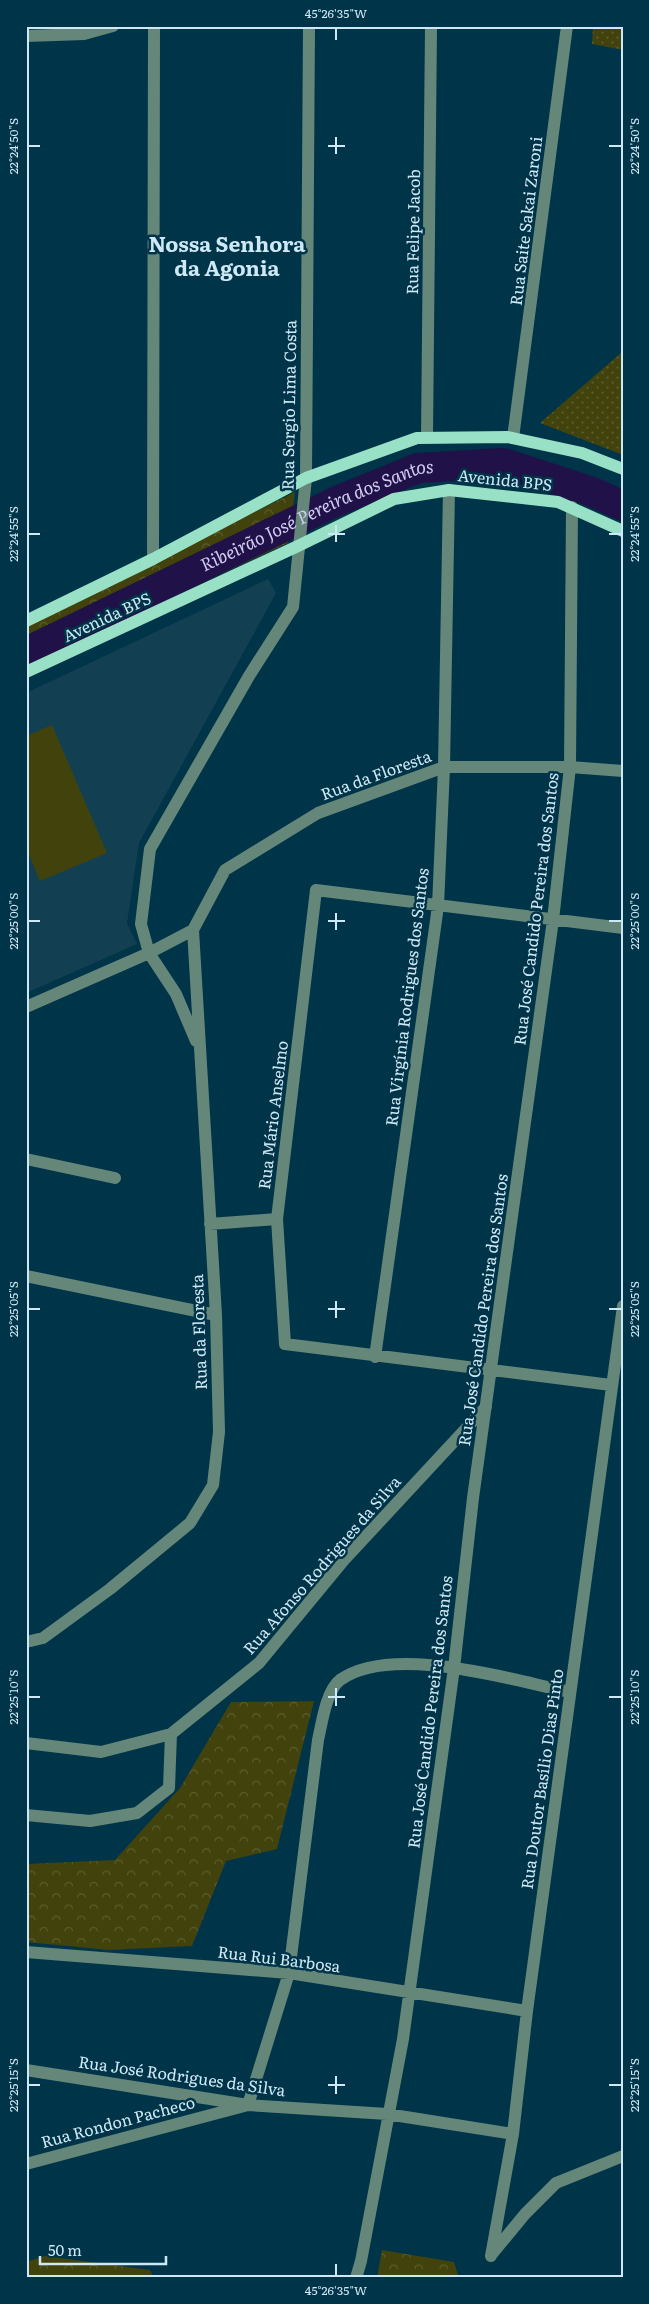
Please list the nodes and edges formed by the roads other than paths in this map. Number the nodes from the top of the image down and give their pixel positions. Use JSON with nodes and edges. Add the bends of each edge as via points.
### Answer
{"nodes":[{"id":1,"x":113,"y":26,"type":"edge"},
{"id":2,"x":154,"y":26,"type":"edge"},
{"id":3,"x":308,"y":26,"type":"edge"},
{"id":4,"x":431,"y":26,"type":"edge"},
{"id":5,"x":567,"y":26,"type":"edge"},
{"id":6,"x":26,"y":36,"type":"edge"},
{"id":7,"x":427,"y":437,"type":"junction"},
{"id":8,"x":513,"y":438,"type":"junction"},
{"id":9,"x":623,"y":469,"type":"edge"},
{"id":10,"x":305,"y":482,"type":"junction"},
{"id":11,"x":449,"y":490,"type":"junction"},
{"id":12,"x":572,"y":507,"type":"junction"},
{"id":13,"x":623,"y":531,"type":"edge"},
{"id":14,"x":299,"y":544,"type":"junction"},
{"id":15,"x":153,"y":559,"type":"junction"},
{"id":16,"x":26,"y":621,"type":"edge"},
{"id":17,"x":26,"y":672,"type":"edge"},
{"id":18,"x":444,"y":767,"type":"junction"},
{"id":19,"x":570,"y":767,"type":"junction"},
{"id":20,"x":623,"y":771,"type":"edge"},
{"id":21,"x":438,"y":906,"type":"junction"},
{"id":22,"x":553,"y":920,"type":"junction"},
{"id":23,"x":623,"y":928,"type":"edge"},
{"id":24,"x":193,"y":930,"type":"junction"},
{"id":25,"x":149,"y":953,"type":"junction"},
{"id":26,"x":26,"y":1008,"type":"edge"},
{"id":27,"x":200,"y":1050,"type":"junction"},
{"id":28,"x":26,"y":1159,"type":"edge"},
{"id":29,"x":115,"y":1178,"type":"dead end"},
{"id":30,"x":278,"y":1219,"type":"junction"},
{"id":31,"x":210,"y":1224,"type":"junction"},
{"id":32,"x":26,"y":1276,"type":"edge"},
{"id":33,"x":623,"y":1306,"type":"edge"},
{"id":34,"x":216,"y":1315,"type":"junction"},
{"id":35,"x":375,"y":1357,"type":"junction"},
{"id":36,"x":491,"y":1370,"type":"junction"},
{"id":37,"x":611,"y":1385,"type":"junction"},
{"id":38,"x":486,"y":1408,"type":"junction"},
{"id":39,"x":26,"y":1642,"type":"edge"},
{"id":40,"x":454,"y":1668,"type":"junction"},
{"id":41,"x":570,"y":1692,"type":"junction"},
{"id":42,"x":171,"y":1734,"type":"junction"},
{"id":43,"x":26,"y":1743,"type":"edge"},
{"id":44,"x":26,"y":1815,"type":"edge"},
{"id":45,"x":26,"y":1952,"type":"edge"},
{"id":46,"x":289,"y":1973,"type":"junction"},
{"id":47,"x":409,"y":1993,"type":"junction"},
{"id":48,"x":527,"y":2011,"type":"junction"},
{"id":49,"x":26,"y":2070,"type":"edge"},
{"id":50,"x":248,"y":2105,"type":"junction"},
{"id":51,"x":387,"y":2114,"type":"junction"},
{"id":52,"x":513,"y":2134,"type":"junction"},
{"id":53,"x":623,"y":2156,"type":"edge"},
{"id":54,"x":26,"y":2164,"type":"edge"},
{"id":55,"x":356,"y":2278,"type":"edge"}],
"edges":[{"from":1,"to":6,"type":"street","via":[[84,34]]},
{"from":2,"to":15,"type":"street"},
{"from":3,"to":10,"type":"street","name":"Rua Sergio Lima Costa"},
{"from":4,"to":7,"type":"street","name":"Rua Felipe Jacob"},
{"from":5,"to":8,"type":"street","name":"Rua Saite Sakai Zaroni"},
{"from":7,"to":8,"type":"main road","name":"Avenida BPS"},
{"from":7,"to":10,"type":"main road","name":"Avenida BPS","via":[[417,438]]},
{"from":8,"to":9,"type":"main road","name":"Avenida BPS","via":[[582,454]]},
{"from":10,"to":14,"type":"street","name":"Rua Sergio Lima Costa"},
{"from":10,"to":15,"type":"main road","name":"Avenida BPS"},
{"from":11,"to":12,"type":"main road","name":"Avenida BPS","via":[[558,502]]},
{"from":11,"to":14,"type":"main road","name":"Avenida BPS","via":[[394,499]]},
{"from":11,"to":18,"type":"street","name":"Rua Virgínia Rodrigues dos Santos"},
{"from":12,"to":13,"type":"main road","name":"Avenida BPS"},
{"from":12,"to":19,"type":"street","name":"Rua José Candido Pereira dos Santos"},
{"from":14,"to":17,"type":"main road","name":"Avenida BPS"},
{"from":14,"to":25,"type":"street","name":"Rua Sergio Lima Costa","via":[[293,607],[249,676],[150,850],[141,924]]},
{"from":15,"to":16,"type":"main road","name":"Avenida BPS"},
{"from":18,"to":19,"type":"street","name":"Rua da Floresta"},
{"from":18,"to":21,"type":"street","name":"Rua Virgínia Rodrigues dos Santos"},
{"from":18,"to":24,"type":"street","name":"Rua da Floresta","via":[[318,814],[225,870]]},
{"from":19,"to":20,"type":"street","name":"Rua da Floresta"},
{"from":19,"to":22,"type":"street","name":"Rua José Candido Pereira dos Santos"},
{"from":21,"to":22,"type":"street"},
{"from":21,"to":30,"type":"street","name":"Rua Mário Anselmo","via":[[316,890]]},
{"from":21,"to":35,"type":"street","name":"Rua Virgínia Rodrigues dos Santos"},
{"from":22,"to":23,"type":"street"},
{"from":22,"to":36,"type":"street","name":"Rua José Candido Pereira dos Santos"},
{"from":24,"to":25,"type":"street"},
{"from":24,"to":27,"type":"street","name":"Rua da Floresta"},
{"from":25,"to":26,"type":"street"},
{"from":25,"to":27,"type":"street","name":"Rua Sergio Lima Costa","via":[[176,994]]},
{"from":27,"to":31,"type":"street","name":"Rua da Floresta"},
{"from":28,"to":29,"type":"street"},
{"from":30,"to":31,"type":"street"},
{"from":30,"to":35,"type":"street","name":"Rua Mário Anselmo","via":[[285,1344]]},
{"from":31,"to":34,"type":"street","name":"Rua da Floresta"},
{"from":32,"to":34,"type":"street"},
{"from":33,"to":37,"type":"street","name":"Rua Doutor Basílio Dias Pinto"},
{"from":34,"to":39,"type":"street","name":"Rua da Floresta","via":[[218,1432],[213,1485],[190,1523],[110,1589],[43,1638]]},
{"from":35,"to":36,"type":"street"},
{"from":36,"to":37,"type":"street"},
{"from":36,"to":38,"type":"street","name":"Rua José Candido Pereira dos Santos"},
{"from":37,"to":41,"type":"street","name":"Rua Doutor Basílio Dias Pinto"},
{"from":38,"to":40,"type":"street","name":"Rua José Candido Pereira dos Santos"},
{"from":38,"to":42,"type":"street","name":"Rua Afonso Rodrigues da Silva","via":[[344,1560],[259,1663]]},
{"from":40,"to":41,"type":"street"},
{"from":40,"to":46,"type":"street","via":[[392,1663],[364,1669],[339,1681],[326,1703],[318,1740]]},
{"from":40,"to":47,"type":"street","name":"Rua José Candido Pereira dos Santos"},
{"from":41,"to":48,"type":"street","name":"Rua Doutor Basílio Dias Pinto"},
{"from":42,"to":43,"type":"street","name":"Rua Afonso Rodrigues da Silva","via":[[101,1752]]},
{"from":42,"to":44,"type":"street","via":[[169,1788],[137,1813],[90,1821]]},
{"from":45,"to":46,"type":"street","name":"Rua Rui Barbosa"},
{"from":46,"to":47,"type":"street","name":"Rua Rui Barbosa"},
{"from":46,"to":50,"type":"street"},
{"from":47,"to":48,"type":"street","name":"Rua Rui Barbosa"},
{"from":47,"to":51,"type":"street","name":"Rua José Candido Pereira dos Santos"},
{"from":48,"to":52,"type":"street","name":"Rua Doutor Basílio Dias Pinto"},
{"from":49,"to":50,"type":"street","name":"Rua José Rodrigues da Silva"},
{"from":50,"to":51,"type":"street","name":"Rua José Rodrigues da Silva"},
{"from":50,"to":54,"type":"street","name":"Rua Rondon Pacheco"},
{"from":51,"to":52,"type":"street","name":"Rua José Rodrigues da Silva"},
{"from":51,"to":55,"type":"street","name":"Rua José Candido Pereira dos Santos"},
{"from":52,"to":53,"type":"street","name":"Rua Doutor Basílio Dias Pinto","via":[[491,2256],[525,2214],[556,2183]]}]}
